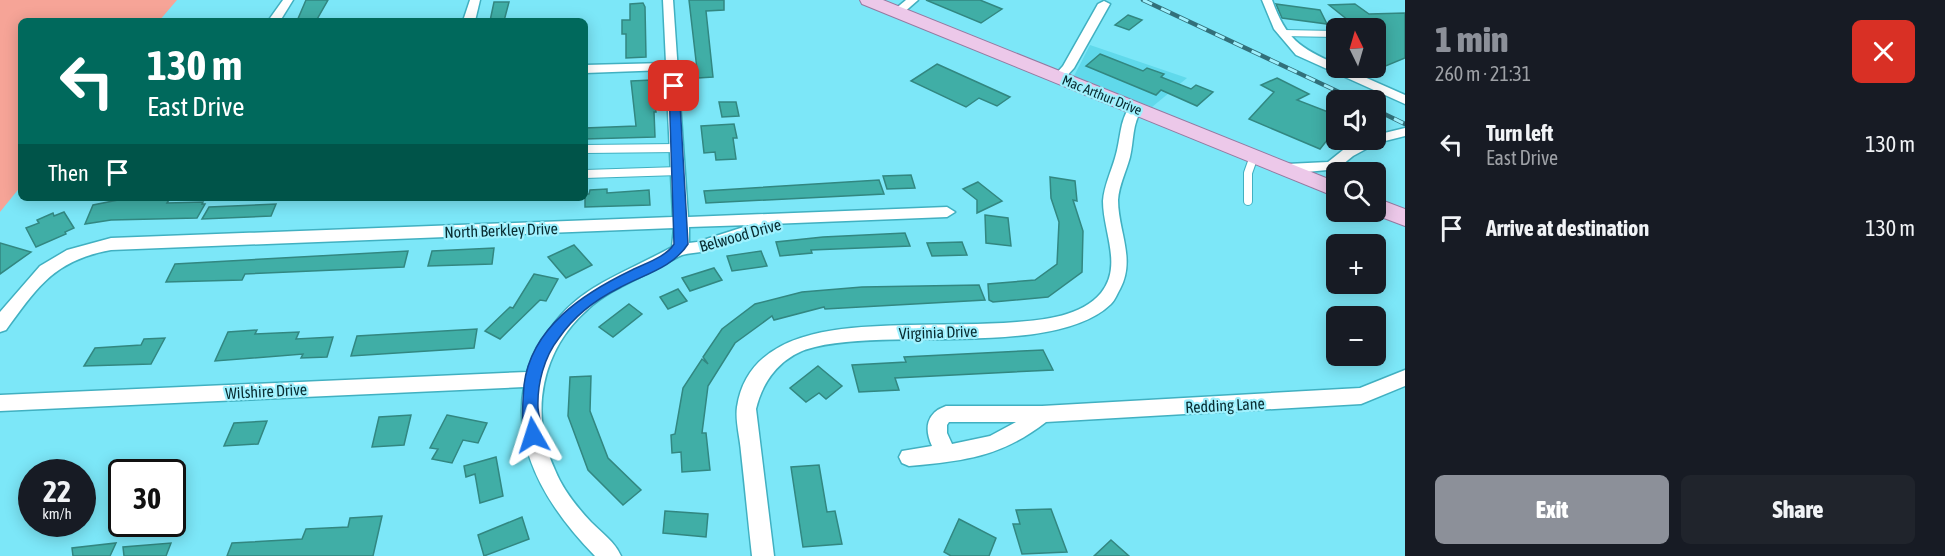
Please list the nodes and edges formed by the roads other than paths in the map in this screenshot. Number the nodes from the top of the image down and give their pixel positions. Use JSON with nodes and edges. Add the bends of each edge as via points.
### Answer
{"nodes":[{"id":1,"x":288,"y":0,"type":"edge"},
{"id":2,"x":475,"y":0,"type":"edge"},
{"id":3,"x":668,"y":0,"type":"edge"},
{"id":4,"x":868,"y":0,"type":"edge"},
{"id":5,"x":1267,"y":0,"type":"edge"},
{"id":6,"x":1104,"y":3,"type":"dead end"},
{"id":7,"x":906,"y":6,"type":"edge"},
{"id":8,"x":276,"y":18,"type":"edge"},
{"id":9,"x":470,"y":18,"type":"edge"},
{"id":10,"x":1282,"y":33,"type":"junction"},
{"id":11,"x":1326,"y":34,"type":"edge"},
{"id":12,"x":672,"y":66,"type":"junction"},
{"id":13,"x":588,"y":69,"type":"edge"},
{"id":14,"x":1059,"y":77,"type":"junction"},
{"id":15,"x":1405,"y":100,"type":"edge"},
{"id":16,"x":1135,"y":108,"type":"junction"},
{"id":17,"x":1405,"y":132,"type":"edge"},
{"id":18,"x":1386,"y":136,"type":"edge"},
{"id":19,"x":678,"y":148,"type":"junction"},
{"id":20,"x":588,"y":149,"type":"edge"},
{"id":21,"x":1354,"y":150,"type":"edge"},
{"id":22,"x":1254,"y":156,"type":"junction"},
{"id":23,"x":1337,"y":162,"type":"edge"},
{"id":24,"x":1326,"y":166,"type":"edge"},
{"id":25,"x":1287,"y":169,"type":"junction"},
{"id":26,"x":679,"y":171,"type":"junction"},
{"id":27,"x":1326,"y":172,"type":"edge"},
{"id":28,"x":588,"y":174,"type":"edge"},
{"id":29,"x":1317,"y":182,"type":"junction"},
{"id":30,"x":1326,"y":186,"type":"edge"},
{"id":31,"x":1248,"y":201,"type":"dead end"},
{"id":32,"x":1386,"y":210,"type":"edge"},
{"id":33,"x":947,"y":212,"type":"dead end"},
{"id":34,"x":802,"y":218,"type":"junction"},
{"id":35,"x":1405,"y":218,"type":"edge"},
{"id":36,"x":680,"y":223,"type":"junction"},
{"id":37,"x":678,"y":249,"type":"junction"},
{"id":38,"x":0,"y":325,"type":"edge"},
{"id":39,"x":1405,"y":378,"type":"edge"},
{"id":40,"x":533,"y":379,"type":"junction"},
{"id":41,"x":0,"y":403,"type":"edge"},
{"id":42,"x":1042,"y":414,"type":"junction"},
{"id":43,"x":947,"y":454,"type":"junction"},
{"id":44,"x":909,"y":457,"type":"dead end"},
{"id":45,"x":609,"y":556,"type":"edge"},
{"id":46,"x":763,"y":556,"type":"edge"}],
"edges":[{"from":1,"to":8,"type":"street"},
{"from":2,"to":9,"type":"street"},
{"from":3,"to":12,"type":"street","name":"Belwood Drive"},
{"from":4,"to":7,"type":"main road","name":"Mac Arthur Drive"},
{"from":5,"to":10,"type":"street"},
{"from":6,"to":14,"type":"street","via":[[1068,68]]},
{"from":7,"to":14,"type":"main road","name":"Mac Arthur Drive"},
{"from":10,"to":11,"type":"lane"},
{"from":10,"to":15,"type":"street","via":[[1300,52]]},
{"from":12,"to":13,"type":"street"},
{"from":12,"to":19,"type":"street","name":"Belwood Drive"},
{"from":14,"to":16,"type":"main road","name":"Mac Arthur Drive"},
{"from":16,"to":22,"type":"main road","name":"Mac Arthur Drive"},
{"from":16,"to":46,"type":"street","name":"Virginia Drive","via":[[1126,123],[1124,155],[1111,196],[1120,269],[1109,294],[1087,313],[1032,328],[813,340],[786,351],[759,375],[746,409]]},
{"from":17,"to":18,"type":"street"},
{"from":19,"to":20,"type":"lane"},
{"from":19,"to":26,"type":"street","name":"Belwood Drive"},
{"from":21,"to":23,"type":"street"},
{"from":22,"to":25,"type":"main road","name":"Mac Arthur Drive"},
{"from":22,"to":31,"type":"lane","via":[[1248,173]]},
{"from":24,"to":25,"type":"street"},
{"from":25,"to":29,"type":"main road","name":"Mac Arthur Drive"},
{"from":26,"to":28,"type":"lane"},
{"from":26,"to":36,"type":"street","name":"Belwood Drive"},
{"from":27,"to":29,"type":"street"},
{"from":29,"to":30,"type":"main road","name":"Mac Arthur Drive"},
{"from":32,"to":35,"type":"main road"},
{"from":33,"to":34,"type":"street","name":"North Berkley Drive"},
{"from":34,"to":36,"type":"street","name":"North Berkley Drive"},
{"from":34,"to":37,"type":"street","name":"Belwood Drive","via":[[697,248]]},
{"from":36,"to":37,"type":"street","name":"Belwood Drive","via":[[682,239]]},
{"from":36,"to":38,"type":"street","name":"North Berkley Drive","via":[[111,244],[77,251],[57,261],[33,280]]},
{"from":37,"to":40,"type":"street","name":"Belwood Drive","via":[[602,291],[567,317],[540,357]]},
{"from":39,"to":42,"type":"street","name":"Redding Lane","via":[[1361,396]]},
{"from":40,"to":41,"type":"street","name":"Wilshire Drive"},
{"from":40,"to":45,"type":"street","name":"Belwood Drive","via":[[533,435],[546,474],[561,501]]},
{"from":42,"to":43,"type":"street","via":[[1006,439],[987,447]]},
{"from":42,"to":43,"type":"street","name":"Redding Lane","via":[[946,414],[940,417],[936,435]]},
{"from":43,"to":44,"type":"street"}]}
